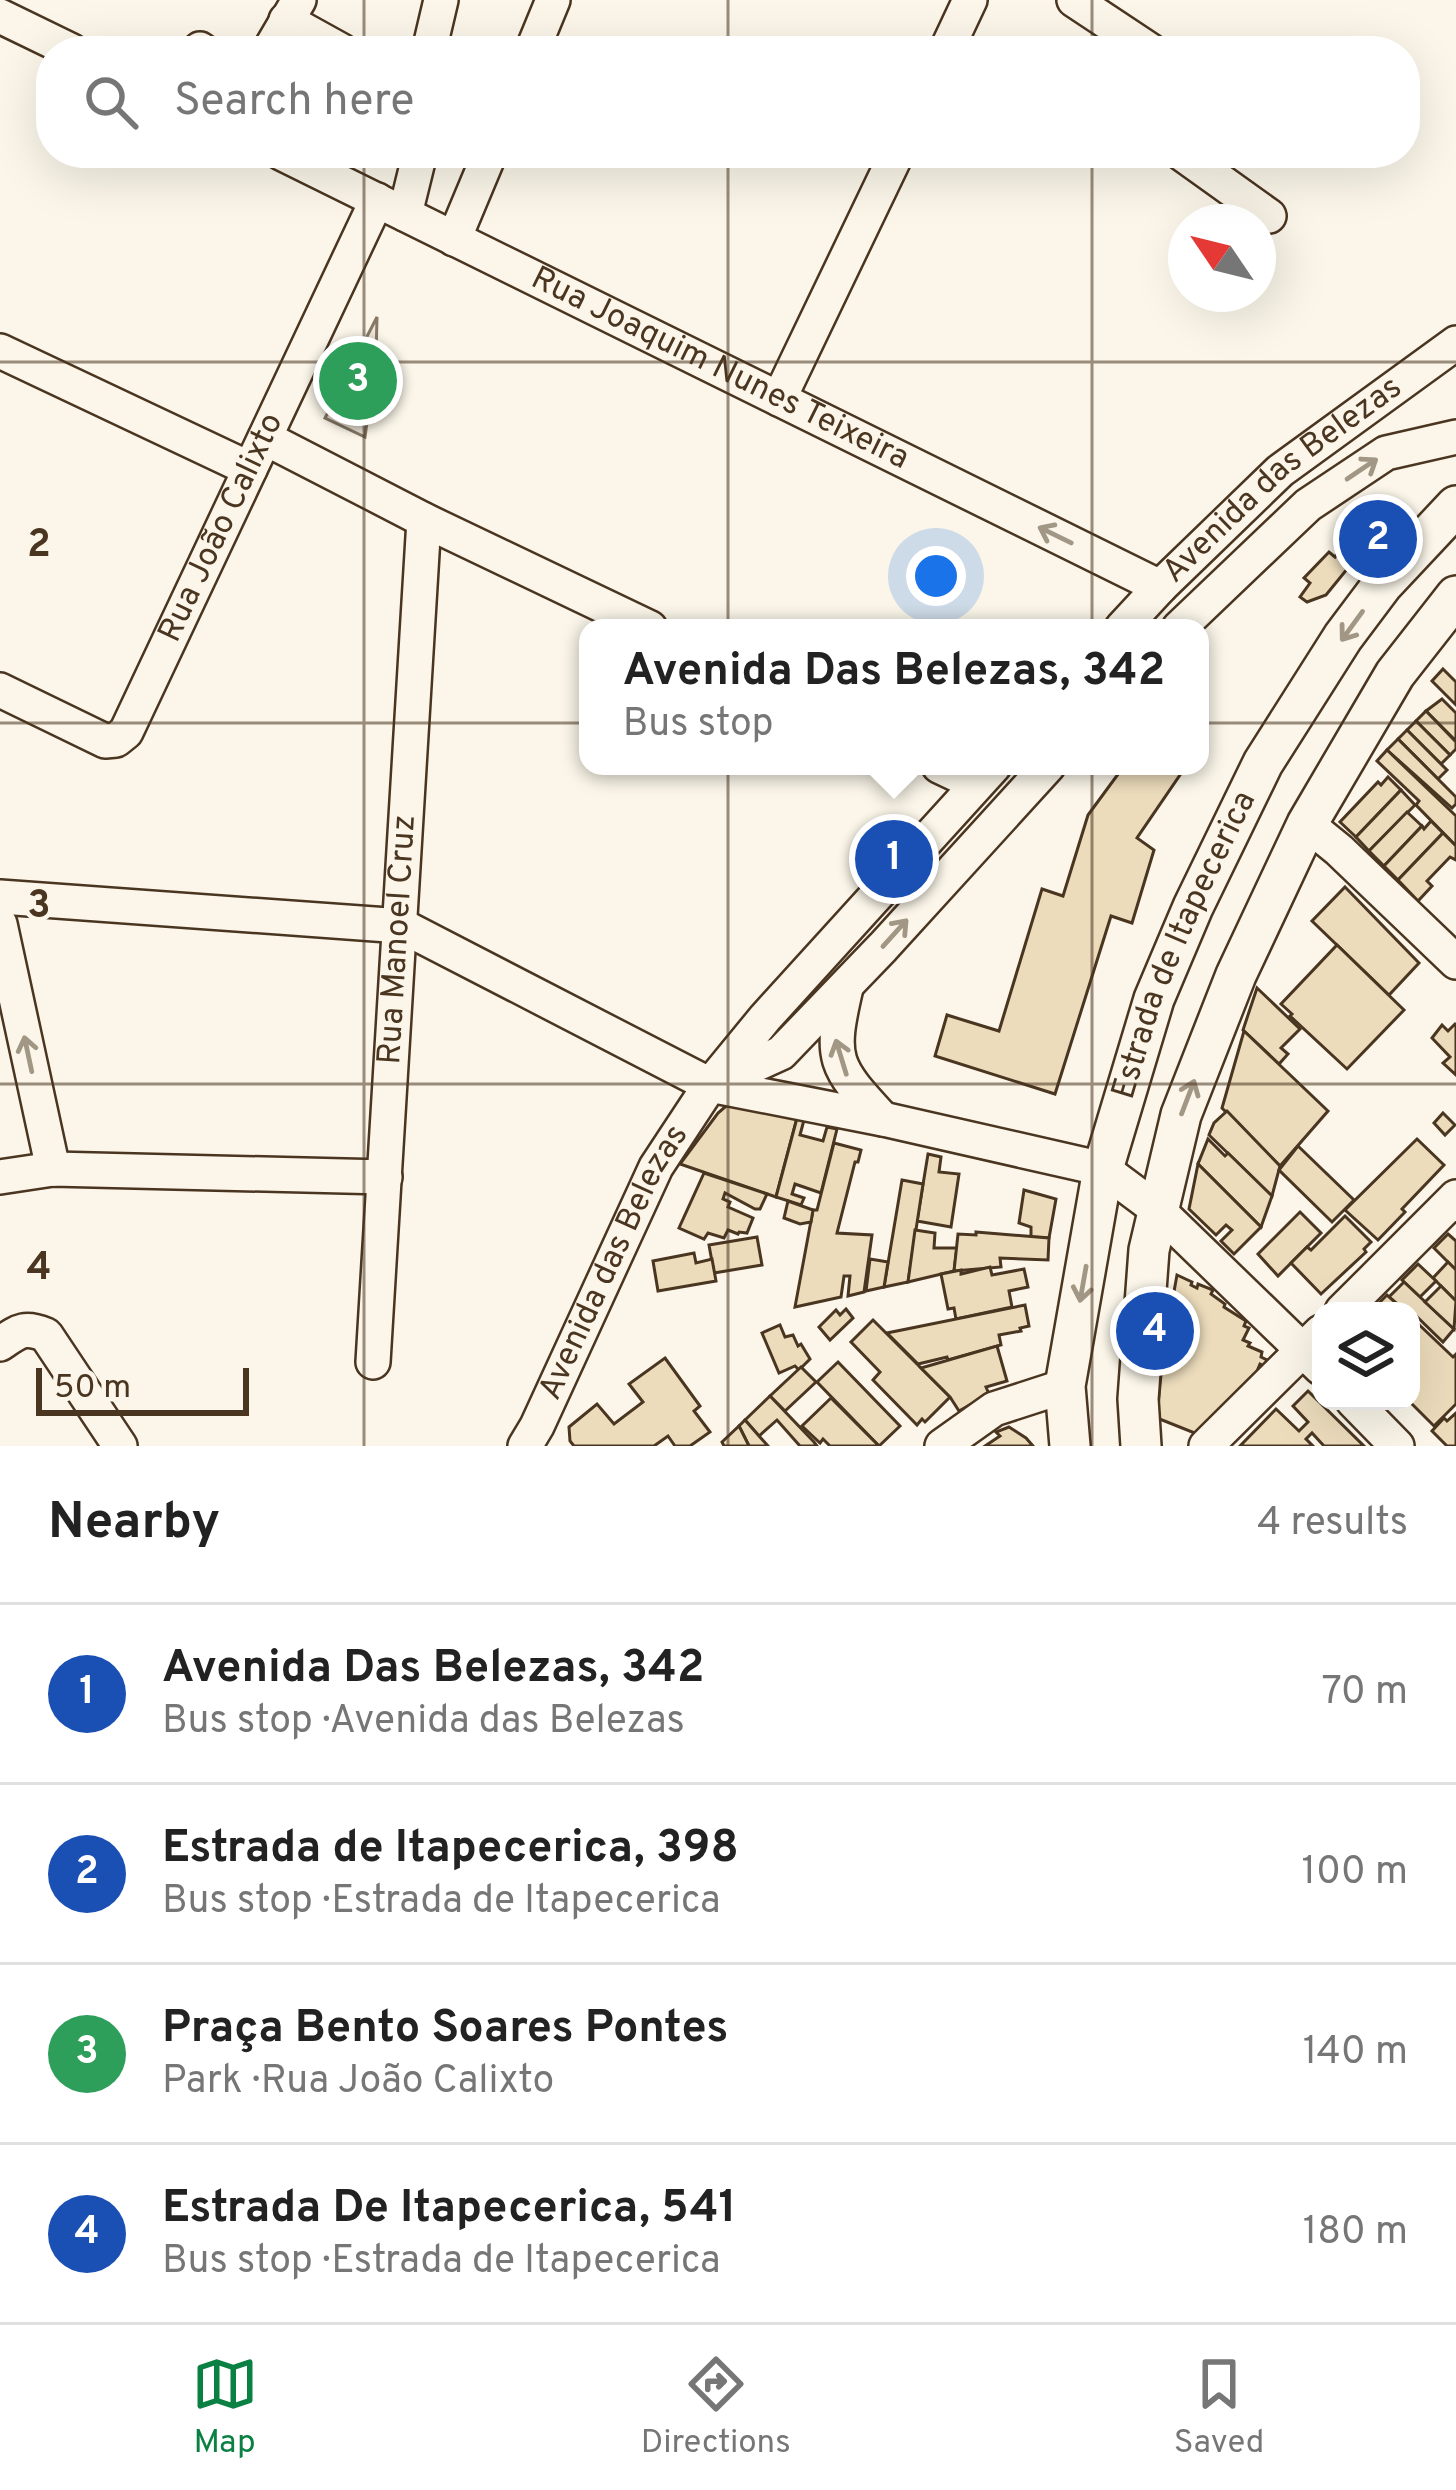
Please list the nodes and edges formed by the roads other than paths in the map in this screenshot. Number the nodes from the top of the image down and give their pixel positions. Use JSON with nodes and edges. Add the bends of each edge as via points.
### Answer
{"nodes":[{"id":1,"x":441,"y":0,"type":"edge"},
{"id":2,"x":553,"y":0,"type":"edge"},
{"id":3,"x":970,"y":0,"type":"edge"},
{"id":4,"x":1074,"y":0,"type":"edge"},
{"id":5,"x":292,"y":10,"type":"edge"},
{"id":6,"x":0,"y":16,"type":"edge"},
{"id":7,"x":41,"y":36,"type":"edge"},
{"id":8,"x":324,"y":36,"type":"edge"},
{"id":9,"x":433,"y":36,"type":"edge"},
{"id":10,"x":538,"y":36,"type":"edge"},
{"id":11,"x":953,"y":36,"type":"edge"},
{"id":12,"x":1128,"y":36,"type":"edge"},
{"id":13,"x":312,"y":168,"type":"edge"},
{"id":14,"x":412,"y":168,"type":"edge"},
{"id":15,"x":484,"y":168,"type":"edge"},
{"id":16,"x":890,"y":168,"type":"edge"},
{"id":17,"x":1202,"y":168,"type":"edge"},
{"id":18,"x":1252,"y":204,"type":"edge"},
{"id":19,"x":391,"y":207,"type":"junction"},
{"id":20,"x":454,"y":239,"type":"junction"},
{"id":21,"x":1456,"y":343,"type":"edge"},
{"id":22,"x":0,"y":351,"type":"edge"},
{"id":23,"x":779,"y":399,"type":"junction"},
{"id":24,"x":1456,"y":437,"type":"edge"},
{"id":25,"x":257,"y":453,"type":"junction"},
{"id":26,"x":1456,"y":506,"type":"edge"},
{"id":27,"x":424,"y":520,"type":"junction"},
{"id":28,"x":1160,"y":587,"type":"junction"},
{"id":29,"x":1456,"y":596,"type":"edge"},
{"id":30,"x":631,"y":619,"type":"edge"},
{"id":31,"x":1130,"y":619,"type":"edge"},
{"id":32,"x":1188,"y":619,"type":"edge"},
{"id":33,"x":0,"y":690,"type":"edge"},
{"id":34,"x":985,"y":775,"type":"edge"},
{"id":35,"x":1040,"y":775,"type":"edge"},
{"id":36,"x":1307,"y":824,"type":"junction"},
{"id":37,"x":0,"y":897,"type":"edge"},
{"id":38,"x":0,"y":924,"type":"edge"},
{"id":39,"x":402,"y":926,"type":"junction"},
{"id":40,"x":1456,"y":962,"type":"edge"},
{"id":41,"x":847,"y":983,"type":"junction"},
{"id":42,"x":765,"y":1018,"type":"junction"},
{"id":43,"x":781,"y":1053,"type":"junction"},
{"id":44,"x":710,"y":1085,"type":"junction"},
{"id":45,"x":883,"y":1119,"type":"junction"},
{"id":46,"x":53,"y":1169,"type":"junction"},
{"id":47,"x":1103,"y":1169,"type":"junction"},
{"id":48,"x":0,"y":1177,"type":"edge"},
{"id":49,"x":385,"y":1177,"type":"junction"},
{"id":50,"x":1456,"y":1197,"type":"edge"},
{"id":51,"x":1158,"y":1210,"type":"junction"},
{"id":52,"x":1351,"y":1302,"type":"edge"},
{"id":53,"x":0,"y":1344,"type":"edge"},
{"id":54,"x":1312,"y":1347,"type":"edge"},
{"id":55,"x":1312,"y":1353,"type":"edge"},
{"id":56,"x":374,"y":1362,"type":"dead end"},
{"id":57,"x":1065,"y":1386,"type":"junction"},
{"id":58,"x":1362,"y":1410,"type":"edge"},
{"id":59,"x":120,"y":1446,"type":"edge"},
{"id":60,"x":525,"y":1446,"type":"edge"},
{"id":61,"x":942,"y":1446,"type":"edge"},
{"id":62,"x":1070,"y":1446,"type":"edge"},
{"id":63,"x":1142,"y":1446,"type":"edge"},
{"id":64,"x":1206,"y":1446,"type":"edge"},
{"id":65,"x":1397,"y":1446,"type":"edge"}],
"edges":[{"from":1,"to":9,"type":"street"},
{"from":2,"to":10,"type":"street"},
{"from":3,"to":11,"type":"street"},
{"from":4,"to":12,"type":"street"},
{"from":5,"to":8,"type":"street"},
{"from":6,"to":7,"type":"street"},
{"from":13,"to":19,"type":"street","name":"Rua Joaquim Nunes Teixeira"},
{"from":14,"to":19,"type":"street","name":"Rua João Calixto"},
{"from":15,"to":20,"type":"street"},
{"from":16,"to":23,"type":"street"},
{"from":17,"to":18,"type":"street"},
{"from":19,"to":20,"type":"street","name":"Rua Joaquim Nunes Teixeira"},
{"from":19,"to":25,"type":"street","name":"Rua João Calixto"},
{"from":20,"to":23,"type":"street","name":"Rua Joaquim Nunes Teixeira"},
{"from":21,"to":28,"type":"street","name":"Avenida das Belezas","via":[[1280,471]]},
{"from":22,"to":25,"type":"street"},
{"from":28,"to":23,"type":"street","name":"Rua Joaquim Nunes Teixeira","one_way":true},
{"from":32,"to":24,"type":"street","name":"Avenida das Belezas","one_way":true,"via":[[1308,505],[1386,453]]},
{"from":25,"to":27,"type":"street"},
{"from":25,"to":33,"type":"street","name":"Rua João Calixto","via":[[126,732],[105,741]]},
{"from":26,"to":47,"type":"main road","name":"Estrada de Itapecerica","one_way":true,"via":[[1382,584],[1263,763],[1154,999]]},
{"from":27,"to":30,"type":"street"},
{"from":27,"to":39,"type":"street","name":"Rua Manoel Cruz"},
{"from":28,"to":31,"type":"street","name":"Avenida das Belezas"},
{"from":29,"to":36,"type":"main road","name":"Estrada de Itapecerica","via":[[1395,674]]},
{"from":34,"to":42,"type":"street","name":"Avenida das Belezas"},
{"from":41,"to":35,"type":"street","one_way":true},
{"from":36,"to":40,"type":"street"},
{"from":51,"to":36,"type":"main road","name":"Estrada de Itapecerica","one_way":true,"via":[[1181,1115]]},
{"from":37,"to":39,"type":"street"},
{"from":46,"to":38,"type":"street","one_way":true},
{"from":39,"to":44,"type":"street"},
{"from":39,"to":49,"type":"street","name":"Rua Manoel Cruz"},
{"from":41,"to":43,"type":"street"},
{"from":45,"to":41,"type":"street","one_way":true,"via":[[839,1064],[835,1035]]},
{"from":42,"to":43,"type":"street"},
{"from":42,"to":44,"type":"street","name":"Avenida das Belezas"},
{"from":43,"to":44,"type":"street"},
{"from":44,"to":45,"type":"street"},
{"from":44,"to":60,"type":"street","name":"Avenida das Belezas","via":[[656,1166]]},
{"from":45,"to":47,"type":"street"},
{"from":46,"to":48,"type":"street"},
{"from":46,"to":49,"type":"street"},
{"from":47,"to":51,"type":"street"},
{"from":47,"to":57,"type":"main road","name":"Estrada de Itapecerica","one_way":true},
{"from":49,"to":56,"type":"street","name":"Rua Manoel Cruz"},
{"from":50,"to":52,"type":"street"},
{"from":51,"to":54,"type":"street"},
{"from":51,"to":63,"type":"main road","name":"Estrada de Itapecerica","via":[[1138,1399]]},
{"from":53,"to":59,"type":"street","via":[[31,1328],[46,1335]]},
{"from":55,"to":64,"type":"street"},
{"from":57,"to":61,"type":"street","via":[[994,1409]]},
{"from":57,"to":62,"type":"main road","name":"Estrada de Itapecerica"},
{"from":58,"to":65,"type":"street"}]}
